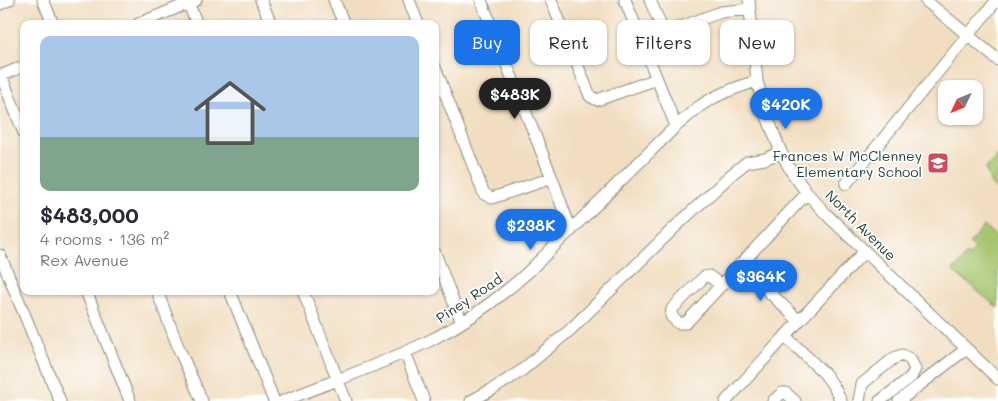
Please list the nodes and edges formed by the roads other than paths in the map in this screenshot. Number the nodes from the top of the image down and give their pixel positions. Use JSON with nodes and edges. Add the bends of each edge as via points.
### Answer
{"nodes":[{"id":1,"x":9,"y":0,"type":"edge"},
{"id":2,"x":43,"y":0,"type":"edge"},
{"id":3,"x":261,"y":0,"type":"edge"},
{"id":4,"x":334,"y":0,"type":"edge"},
{"id":5,"x":409,"y":0,"type":"edge"},
{"id":6,"x":481,"y":0,"type":"edge"},
{"id":7,"x":552,"y":0,"type":"edge"},
{"id":8,"x":625,"y":0,"type":"edge"},
{"id":9,"x":650,"y":0,"type":"edge"},
{"id":10,"x":925,"y":0,"type":"edge"},
{"id":11,"x":997,"y":0,"type":"edge"},
{"id":12,"x":191,"y":1,"type":"edge"},
{"id":13,"x":0,"y":4,"type":"edge"},
{"id":14,"x":750,"y":4,"type":"edge"},
{"id":15,"x":51,"y":20,"type":"edge"},
{"id":16,"x":147,"y":20,"type":"edge"},
{"id":17,"x":196,"y":20,"type":"edge"},
{"id":18,"x":269,"y":20,"type":"edge"},
{"id":19,"x":342,"y":20,"type":"edge"},
{"id":20,"x":416,"y":20,"type":"edge"},
{"id":21,"x":968,"y":35,"type":"junction"},
{"id":22,"x":998,"y":60,"type":"edge"},
{"id":23,"x":20,"y":68,"type":"edge"},
{"id":24,"x":1,"y":75,"type":"edge"},
{"id":25,"x":439,"y":77,"type":"edge"},
{"id":26,"x":657,"y":79,"type":"junction"},
{"id":27,"x":757,"y":80,"type":"junction"},
{"id":28,"x":20,"y":123,"type":"edge"},
{"id":29,"x":676,"y":126,"type":"junction"},
{"id":30,"x":781,"y":152,"type":"junction"},
{"id":31,"x":552,"y":178,"type":"junction"},
{"id":32,"x":846,"y":184,"type":"dead end"},
{"id":33,"x":808,"y":193,"type":"junction"},
{"id":34,"x":571,"y":231,"type":"junction"},
{"id":35,"x":865,"y":251,"type":"junction"},
{"id":36,"x":0,"y":255,"type":"edge"},
{"id":37,"x":740,"y":264,"type":"junction"},
{"id":38,"x":439,"y":268,"type":"edge"},
{"id":39,"x":721,"y":284,"type":"junction"},
{"id":40,"x":88,"y":295,"type":"edge"},
{"id":41,"x":159,"y":295,"type":"edge"},
{"id":42,"x":232,"y":295,"type":"edge"},
{"id":43,"x":305,"y":295,"type":"edge"},
{"id":44,"x":799,"y":321,"type":"junction"},
{"id":45,"x":462,"y":322,"type":"junction"},
{"id":46,"x":785,"y":336,"type":"junction"},
{"id":47,"x":966,"y":349,"type":"junction"},
{"id":48,"x":405,"y":352,"type":"junction"},
{"id":49,"x":338,"y":379,"type":"junction"},
{"id":50,"x":998,"y":379,"type":"edge"},
{"id":51,"x":60,"y":401,"type":"edge"},
{"id":52,"x":130,"y":401,"type":"edge"},
{"id":53,"x":202,"y":401,"type":"edge"},
{"id":54,"x":274,"y":401,"type":"edge"},
{"id":55,"x":283,"y":401,"type":"edge"},
{"id":56,"x":346,"y":401,"type":"edge"},
{"id":57,"x":424,"y":401,"type":"edge"},
{"id":58,"x":471,"y":401,"type":"edge"},
{"id":59,"x":726,"y":401,"type":"edge"},
{"id":60,"x":773,"y":401,"type":"edge"},
{"id":61,"x":795,"y":401,"type":"edge"},
{"id":62,"x":841,"y":401,"type":"edge"},
{"id":63,"x":859,"y":401,"type":"edge"},
{"id":64,"x":880,"y":401,"type":"edge"},
{"id":65,"x":899,"y":401,"type":"edge"}],
"edges":[{"from":1,"to":13,"type":"street"},
{"from":2,"to":15,"type":"street"},
{"from":3,"to":18,"type":"street"},
{"from":4,"to":19,"type":"street"},
{"from":5,"to":20,"type":"street"},
{"from":6,"to":31,"type":"street"},
{"from":7,"to":26,"type":"street","via":[[590,96],[597,100]]},
{"from":8,"to":26,"type":"street"},
{"from":9,"to":14,"type":"street","via":[[664,34]]},
{"from":10,"to":21,"type":"street"},
{"from":11,"to":21,"type":"street"},
{"from":12,"to":16,"type":"street"},
{"from":12,"to":17,"type":"street"},
{"from":14,"to":27,"type":"street","name":"North Avenue"},
{"from":21,"to":22,"type":"street"},
{"from":21,"to":32,"type":"street"},
{"from":23,"to":24,"type":"street"},
{"from":24,"to":28,"type":"street"},
{"from":25,"to":31,"type":"street","via":[[484,194],[492,198]]},
{"from":26,"to":29,"type":"street"},
{"from":27,"to":29,"type":"street","name":"Piney Road","via":[[717,96]]},
{"from":27,"to":30,"type":"street","name":"North Avenue"},
{"from":29,"to":34,"type":"street","name":"Piney Road"},
{"from":30,"to":33,"type":"street","name":"North Avenue"},
{"from":30,"to":58,"type":"street","via":[[747,162],[732,174],[570,330],[521,371]]},
{"from":31,"to":34,"type":"street"},
{"from":33,"to":35,"type":"street","name":"North Avenue"},
{"from":33,"to":37,"type":"street"},
{"from":34,"to":45,"type":"street","name":"Piney Road","via":[[512,287]]},
{"from":35,"to":44,"type":"street"},
{"from":35,"to":47,"type":"street","name":"North Avenue"},
{"from":36,"to":51,"type":"street"},
{"from":37,"to":39,"type":"street"},
{"from":37,"to":44,"type":"street"},
{"from":38,"to":45,"type":"street"},
{"from":39,"to":39,"type":"street","via":[[709,276],[704,277],[672,309],[671,316],[678,323],[686,323]]},
{"from":40,"to":52,"type":"street"},
{"from":41,"to":53,"type":"street"},
{"from":42,"to":54,"type":"street"},
{"from":43,"to":49,"type":"street"},
{"from":44,"to":46,"type":"street"},
{"from":45,"to":48,"type":"street","name":"Piney Road"},
{"from":46,"to":59,"type":"street"},
{"from":46,"to":62,"type":"street","via":[[824,374]]},
{"from":47,"to":50,"type":"street","name":"North Avenue"},
{"from":47,"to":65,"type":"street"},
{"from":48,"to":49,"type":"street","name":"Piney Road"},
{"from":48,"to":57,"type":"street"},
{"from":49,"to":55,"type":"street","name":"Piney Road"},
{"from":49,"to":56,"type":"street"},
{"from":60,"to":61,"type":"street","via":[[782,393]]},
{"from":63,"to":64,"type":"street","via":[[862,384],[902,355],[915,369],[911,377]]}]}
